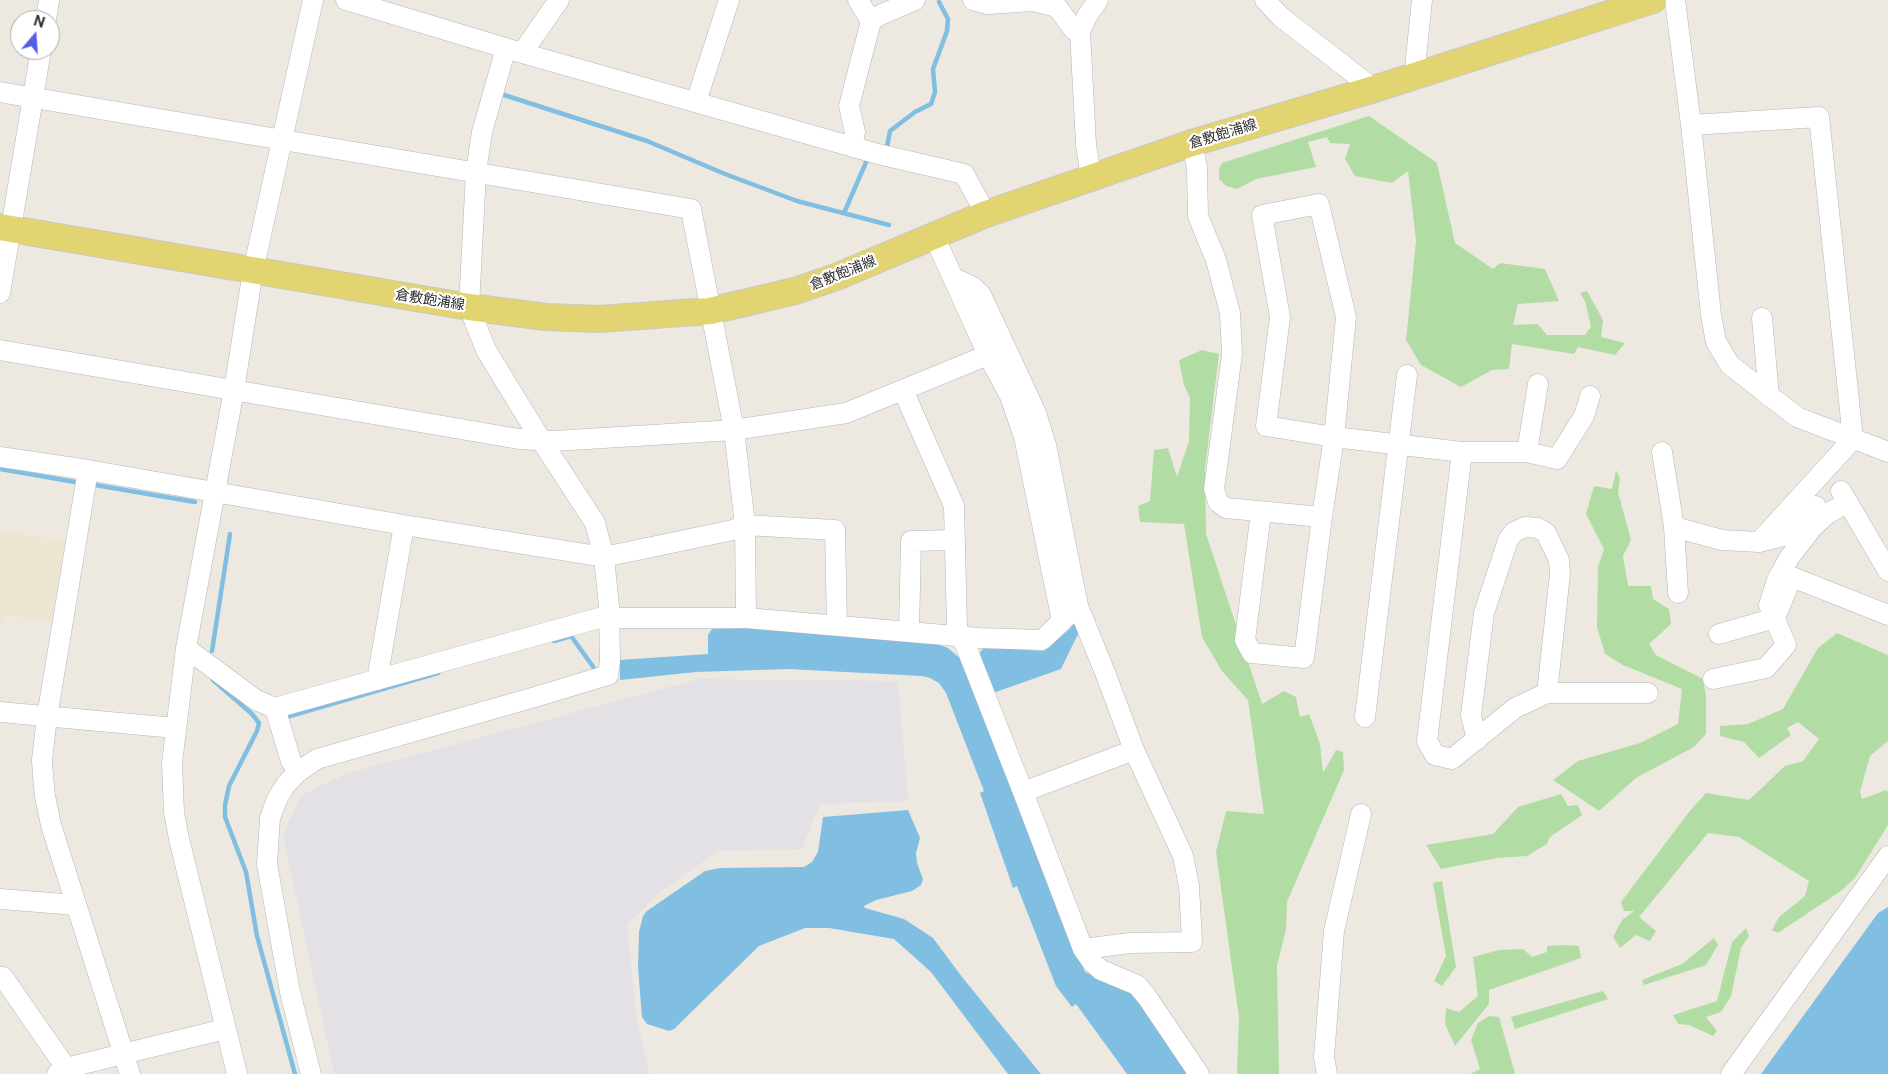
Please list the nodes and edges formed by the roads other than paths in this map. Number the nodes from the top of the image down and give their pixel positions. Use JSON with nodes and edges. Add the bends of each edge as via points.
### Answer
{"nodes":[{"id":1,"x":313,"y":0,"type":"edge"},
{"id":2,"x":346,"y":0,"type":"edge"},
{"id":3,"x":559,"y":0,"type":"edge"},
{"id":4,"x":729,"y":0,"type":"edge"},
{"id":5,"x":858,"y":0,"type":"edge"},
{"id":6,"x":915,"y":0,"type":"edge"},
{"id":7,"x":1098,"y":0,"type":"edge"},
{"id":8,"x":1265,"y":0,"type":"edge"},
{"id":9,"x":1422,"y":0,"type":"edge"},
{"id":10,"x":1654,"y":0,"type":"edge"},
{"id":11,"x":1675,"y":0,"type":"edge"},
{"id":12,"x":983,"y":1,"type":"edge"},
{"id":13,"x":1057,"y":3,"type":"edge"},
{"id":14,"x":871,"y":22,"type":"junction"},
{"id":15,"x":1080,"y":32,"type":"junction"},
{"id":16,"x":514,"y":50,"type":"junction"},
{"id":17,"x":40,"y":60,"type":"edge"},
{"id":18,"x":1414,"y":76,"type":"junction"},
{"id":19,"x":1374,"y":89,"type":"junction"},
{"id":20,"x":0,"y":92,"type":"edge"},
{"id":21,"x":34,"y":98,"type":"junction"},
{"id":22,"x":696,"y":102,"type":"junction"},
{"id":23,"x":1692,"y":124,"type":"junction"},
{"id":24,"x":281,"y":140,"type":"junction"},
{"id":25,"x":1192,"y":143,"type":"junction"},
{"id":26,"x":852,"y":147,"type":"junction"},
{"id":27,"x":476,"y":172,"type":"junction"},
{"id":28,"x":1091,"y":178,"type":"junction"},
{"id":29,"x":986,"y":214,"type":"junction"},
{"id":30,"x":6,"y":228,"type":"edge"},
{"id":31,"x":934,"y":236,"type":"junction"},
{"id":32,"x":253,"y":271,"type":"junction"},
{"id":33,"x":954,"y":278,"type":"junction"},
{"id":34,"x":0,"y":293,"type":"edge"},
{"id":35,"x":469,"y":307,"type":"junction"},
{"id":36,"x":710,"y":312,"type":"junction"},
{"id":37,"x":1762,"y":318,"type":"dead end"},
{"id":38,"x":0,"y":350,"type":"edge"},
{"id":39,"x":988,"y":355,"type":"junction"},
{"id":40,"x":1407,"y":375,"type":"dead end"},
{"id":41,"x":1538,"y":384,"type":"dead end"},
{"id":42,"x":234,"y":390,"type":"junction"},
{"id":43,"x":903,"y":390,"type":"junction"},
{"id":44,"x":1590,"y":396,"type":"dead end"},
{"id":45,"x":1769,"y":396,"type":"junction"},
{"id":46,"x":734,"y":430,"type":"junction"},
{"id":47,"x":1334,"y":437,"type":"junction"},
{"id":48,"x":1853,"y":439,"type":"junction"},
{"id":49,"x":541,"y":440,"type":"junction"},
{"id":50,"x":1399,"y":445,"type":"junction"},
{"id":51,"x":1462,"y":452,"type":"junction"},
{"id":52,"x":1527,"y":452,"type":"junction"},
{"id":53,"x":1662,"y":452,"type":"dead end"},
{"id":54,"x":1888,"y":452,"type":"edge"},
{"id":55,"x":0,"y":457,"type":"edge"},
{"id":56,"x":88,"y":470,"type":"junction"},
{"id":57,"x":215,"y":492,"type":"junction"},
{"id":58,"x":1848,"y":502,"type":"junction"},
{"id":59,"x":1261,"y":512,"type":"junction"},
{"id":60,"x":1322,"y":517,"type":"junction"},
{"id":61,"x":404,"y":525,"type":"junction"},
{"id":62,"x":744,"y":525,"type":"junction"},
{"id":63,"x":1674,"y":527,"type":"junction"},
{"id":64,"x":955,"y":540,"type":"junction"},
{"id":65,"x":1759,"y":542,"type":"junction"},
{"id":66,"x":604,"y":557,"type":"junction"},
{"id":67,"x":1888,"y":571,"type":"edge"},
{"id":68,"x":1678,"y":593,"type":"dead end"},
{"id":69,"x":1070,"y":614,"type":"junction"},
{"id":70,"x":1888,"y":615,"type":"edge"},
{"id":71,"x":609,"y":617,"type":"junction"},
{"id":72,"x":746,"y":618,"type":"junction"},
{"id":73,"x":1775,"y":618,"type":"junction"},
{"id":74,"x":837,"y":626,"type":"junction"},
{"id":75,"x":909,"y":632,"type":"junction"},
{"id":76,"x":1719,"y":634,"type":"dead end"},
{"id":77,"x":960,"y":636,"type":"junction"},
{"id":78,"x":186,"y":648,"type":"junction"},
{"id":79,"x":1713,"y":679,"type":"dead end"},
{"id":80,"x":377,"y":680,"type":"junction"},
{"id":81,"x":1547,"y":693,"type":"junction"},
{"id":82,"x":1648,"y":693,"type":"dead end"},
{"id":83,"x":0,"y":712,"type":"edge"},
{"id":84,"x":277,"y":716,"type":"junction"},
{"id":85,"x":47,"y":717,"type":"junction"},
{"id":86,"x":1365,"y":717,"type":"dead end"},
{"id":87,"x":175,"y":728,"type":"junction"},
{"id":88,"x":1477,"y":740,"type":"junction"},
{"id":89,"x":1134,"y":750,"type":"junction"},
{"id":90,"x":298,"y":772,"type":"junction"},
{"id":91,"x":1023,"y":792,"type":"junction"},
{"id":92,"x":1361,"y":814,"type":"dead end"},
{"id":93,"x":1888,"y":856,"type":"edge"},
{"id":94,"x":0,"y":899,"type":"edge"},
{"id":95,"x":76,"y":905,"type":"junction"},
{"id":96,"x":1083,"y":950,"type":"junction"},
{"id":97,"x":0,"y":977,"type":"edge"},
{"id":98,"x":225,"y":1029,"type":"junction"},
{"id":99,"x":124,"y":1055,"type":"junction"},
{"id":100,"x":62,"y":1071,"type":"edge"},
{"id":101,"x":130,"y":1074,"type":"edge"},
{"id":102,"x":237,"y":1074,"type":"edge"},
{"id":103,"x":311,"y":1074,"type":"edge"},
{"id":104,"x":1199,"y":1074,"type":"edge"},
{"id":105,"x":1327,"y":1074,"type":"edge"},
{"id":106,"x":1731,"y":1074,"type":"edge"}],
"edges":[{"from":1,"to":24,"type":"street"},
{"from":2,"to":16,"type":"street"},
{"from":3,"to":16,"type":"street"},
{"from":4,"to":22,"type":"street"},
{"from":5,"to":14,"type":"street"},
{"from":6,"to":14,"type":"street"},
{"from":7,"to":15,"type":"street"},
{"from":8,"to":19,"type":"street","via":[[1281,17]]},
{"from":9,"to":18,"type":"street"},
{"from":10,"to":18,"type":"main road","name":"倉敷飽浦線"},
{"from":11,"to":23,"type":"street"},
{"from":12,"to":13,"type":"street"},
{"from":13,"to":15,"type":"street","via":[[1074,30]]},
{"from":14,"to":26,"type":"street","via":[[849,106],[855,132]]},
{"from":15,"to":28,"type":"street"},
{"from":16,"to":22,"type":"street"},
{"from":16,"to":27,"type":"street","via":[[482,132]]},
{"from":17,"to":21,"type":"street"},
{"from":18,"to":19,"type":"main road","name":"倉敷飽浦線"},
{"from":19,"to":25,"type":"main road","name":"倉敷飽浦線"},
{"from":20,"to":21,"type":"street"},
{"from":21,"to":24,"type":"street"},
{"from":21,"to":30,"type":"street"},
{"from":22,"to":26,"type":"street"},
{"from":23,"to":45,"type":"street","via":[[1716,342],[1730,365]]},
{"from":23,"to":48,"type":"street","via":[[1819,117]]},
{"from":24,"to":27,"type":"street"},
{"from":24,"to":32,"type":"street"},
{"from":25,"to":28,"type":"main road","name":"倉敷飽浦線"},
{"from":25,"to":59,"type":"street","via":[[1197,168],[1198,216],[1216,260],[1230,313],[1232,354],[1215,496],[1226,508]]},
{"from":26,"to":29,"type":"street","via":[[964,174]]},
{"from":27,"to":35,"type":"street"},
{"from":27,"to":36,"type":"street","via":[[691,210]]},
{"from":28,"to":29,"type":"main road","name":"倉敷飽浦線"},
{"from":29,"to":31,"type":"main road","name":"倉敷飽浦線"},
{"from":30,"to":32,"type":"main road","name":"倉敷飽浦線"},
{"from":30,"to":34,"type":"street"},
{"from":31,"to":33,"type":"street"},
{"from":31,"to":36,"type":"main road","name":"倉敷飽浦線","via":[[795,292]]},
{"from":32,"to":35,"type":"main road","name":"倉敷飽浦線"},
{"from":32,"to":42,"type":"street"},
{"from":33,"to":39,"type":"street"},
{"from":33,"to":69,"type":"street","via":[[973,287],[981,295],[1036,413],[1046,445]]},
{"from":35,"to":36,"type":"main road","name":"倉敷飽浦線","via":[[546,317],[599,319]]},
{"from":35,"to":49,"type":"street","via":[[486,350]]},
{"from":36,"to":46,"type":"street"},
{"from":37,"to":45,"type":"street"},
{"from":38,"to":42,"type":"street"},
{"from":39,"to":43,"type":"street"},
{"from":39,"to":69,"type":"street","via":[[1010,396],[1024,437]]},
{"from":40,"to":50,"type":"street"},
{"from":41,"to":52,"type":"street"},
{"from":42,"to":49,"type":"street","via":[[519,439]]},
{"from":42,"to":57,"type":"street"},
{"from":43,"to":46,"type":"street","via":[[846,413]]},
{"from":43,"to":64,"type":"street","via":[[954,506]]},
{"from":44,"to":52,"type":"street","via":[[1584,416],[1557,459]]},
{"from":45,"to":48,"type":"street","via":[[1797,417]]},
{"from":46,"to":49,"type":"street"},
{"from":46,"to":62,"type":"street"},
{"from":47,"to":47,"type":"street","via":[[1346,317],[1319,204],[1262,215],[1280,317],[1266,426]]},
{"from":47,"to":50,"type":"street"},
{"from":47,"to":60,"type":"street"},
{"from":48,"to":54,"type":"street"},
{"from":48,"to":65,"type":"street"},
{"from":49,"to":66,"type":"street","via":[[595,523]]},
{"from":50,"to":51,"type":"street"},
{"from":50,"to":86,"type":"street"},
{"from":51,"to":52,"type":"street"},
{"from":51,"to":88,"type":"street","via":[[1427,741],[1435,755],[1452,759]]},
{"from":53,"to":63,"type":"street"},
{"from":55,"to":56,"type":"street"},
{"from":56,"to":57,"type":"street"},
{"from":56,"to":85,"type":"street"},
{"from":57,"to":61,"type":"street"},
{"from":57,"to":78,"type":"street"},
{"from":58,"to":65,"type":"street","via":[[1842,490],[1820,502],[1787,535]]},
{"from":58,"to":67,"type":"street"},
{"from":58,"to":73,"type":"street","via":[[1827,514],[1812,528],[1789,558],[1777,580],[1770,605]]},
{"from":59,"to":60,"type":"street"},
{"from":59,"to":60,"type":"street","via":[[1245,640],[1252,653],[1278,656],[1304,658]]},
{"from":61,"to":66,"type":"street"},
{"from":61,"to":80,"type":"street"},
{"from":62,"to":66,"type":"street"},
{"from":62,"to":72,"type":"street"},
{"from":62,"to":74,"type":"street","via":[[835,530]]},
{"from":63,"to":65,"type":"street","via":[[1722,540]]},
{"from":63,"to":68,"type":"street"},
{"from":64,"to":75,"type":"street","via":[[911,541]]},
{"from":64,"to":77,"type":"street","via":[[957,628]]},
{"from":66,"to":71,"type":"street"},
{"from":69,"to":77,"type":"street","via":[[1042,640]]},
{"from":69,"to":89,"type":"street","via":[[1106,675]]},
{"from":70,"to":73,"type":"street","via":[[1792,577]]},
{"from":71,"to":72,"type":"street"},
{"from":71,"to":80,"type":"street"},
{"from":71,"to":90,"type":"street","via":[[609,668],[535,698],[317,759]]},
{"from":72,"to":74,"type":"street"},
{"from":73,"to":76,"type":"street"},
{"from":73,"to":79,"type":"street","via":[[1786,645],[1766,668]]},
{"from":74,"to":75,"type":"street"},
{"from":75,"to":77,"type":"street"},
{"from":77,"to":91,"type":"street"},
{"from":78,"to":84,"type":"street"},
{"from":78,"to":87,"type":"street"},
{"from":80,"to":84,"type":"street"},
{"from":81,"to":82,"type":"street"},
{"from":81,"to":88,"type":"street","via":[[1515,708]]},
{"from":81,"to":88,"type":"street","via":[[1560,574],[1558,560],[1546,533],[1525,526],[1508,540],[1484,612],[1471,715]]},
{"from":83,"to":85,"type":"street"},
{"from":84,"to":90,"type":"street"},
{"from":85,"to":87,"type":"street"},
{"from":85,"to":95,"type":"street","via":[[42,760],[45,796]]},
{"from":87,"to":98,"type":"street","via":[[172,763],[174,812]]},
{"from":89,"to":91,"type":"street"},
{"from":89,"to":96,"type":"street","via":[[1183,856],[1189,886],[1192,942],[1130,943]]},
{"from":90,"to":103,"type":"street","via":[[277,799],[270,818],[267,864],[290,992]]},
{"from":91,"to":96,"type":"street"},
{"from":92,"to":105,"type":"street","via":[[1334,931],[1324,1058]]},
{"from":93,"to":106,"type":"street"},
{"from":94,"to":95,"type":"street"},
{"from":95,"to":99,"type":"street"},
{"from":96,"to":104,"type":"street","via":[[1101,970],[1137,985]]},
{"from":97,"to":100,"type":"street","via":[[3,977]]},
{"from":98,"to":99,"type":"street"},
{"from":98,"to":102,"type":"street"},
{"from":99,"to":100,"type":"street"},
{"from":99,"to":101,"type":"street"}]}
